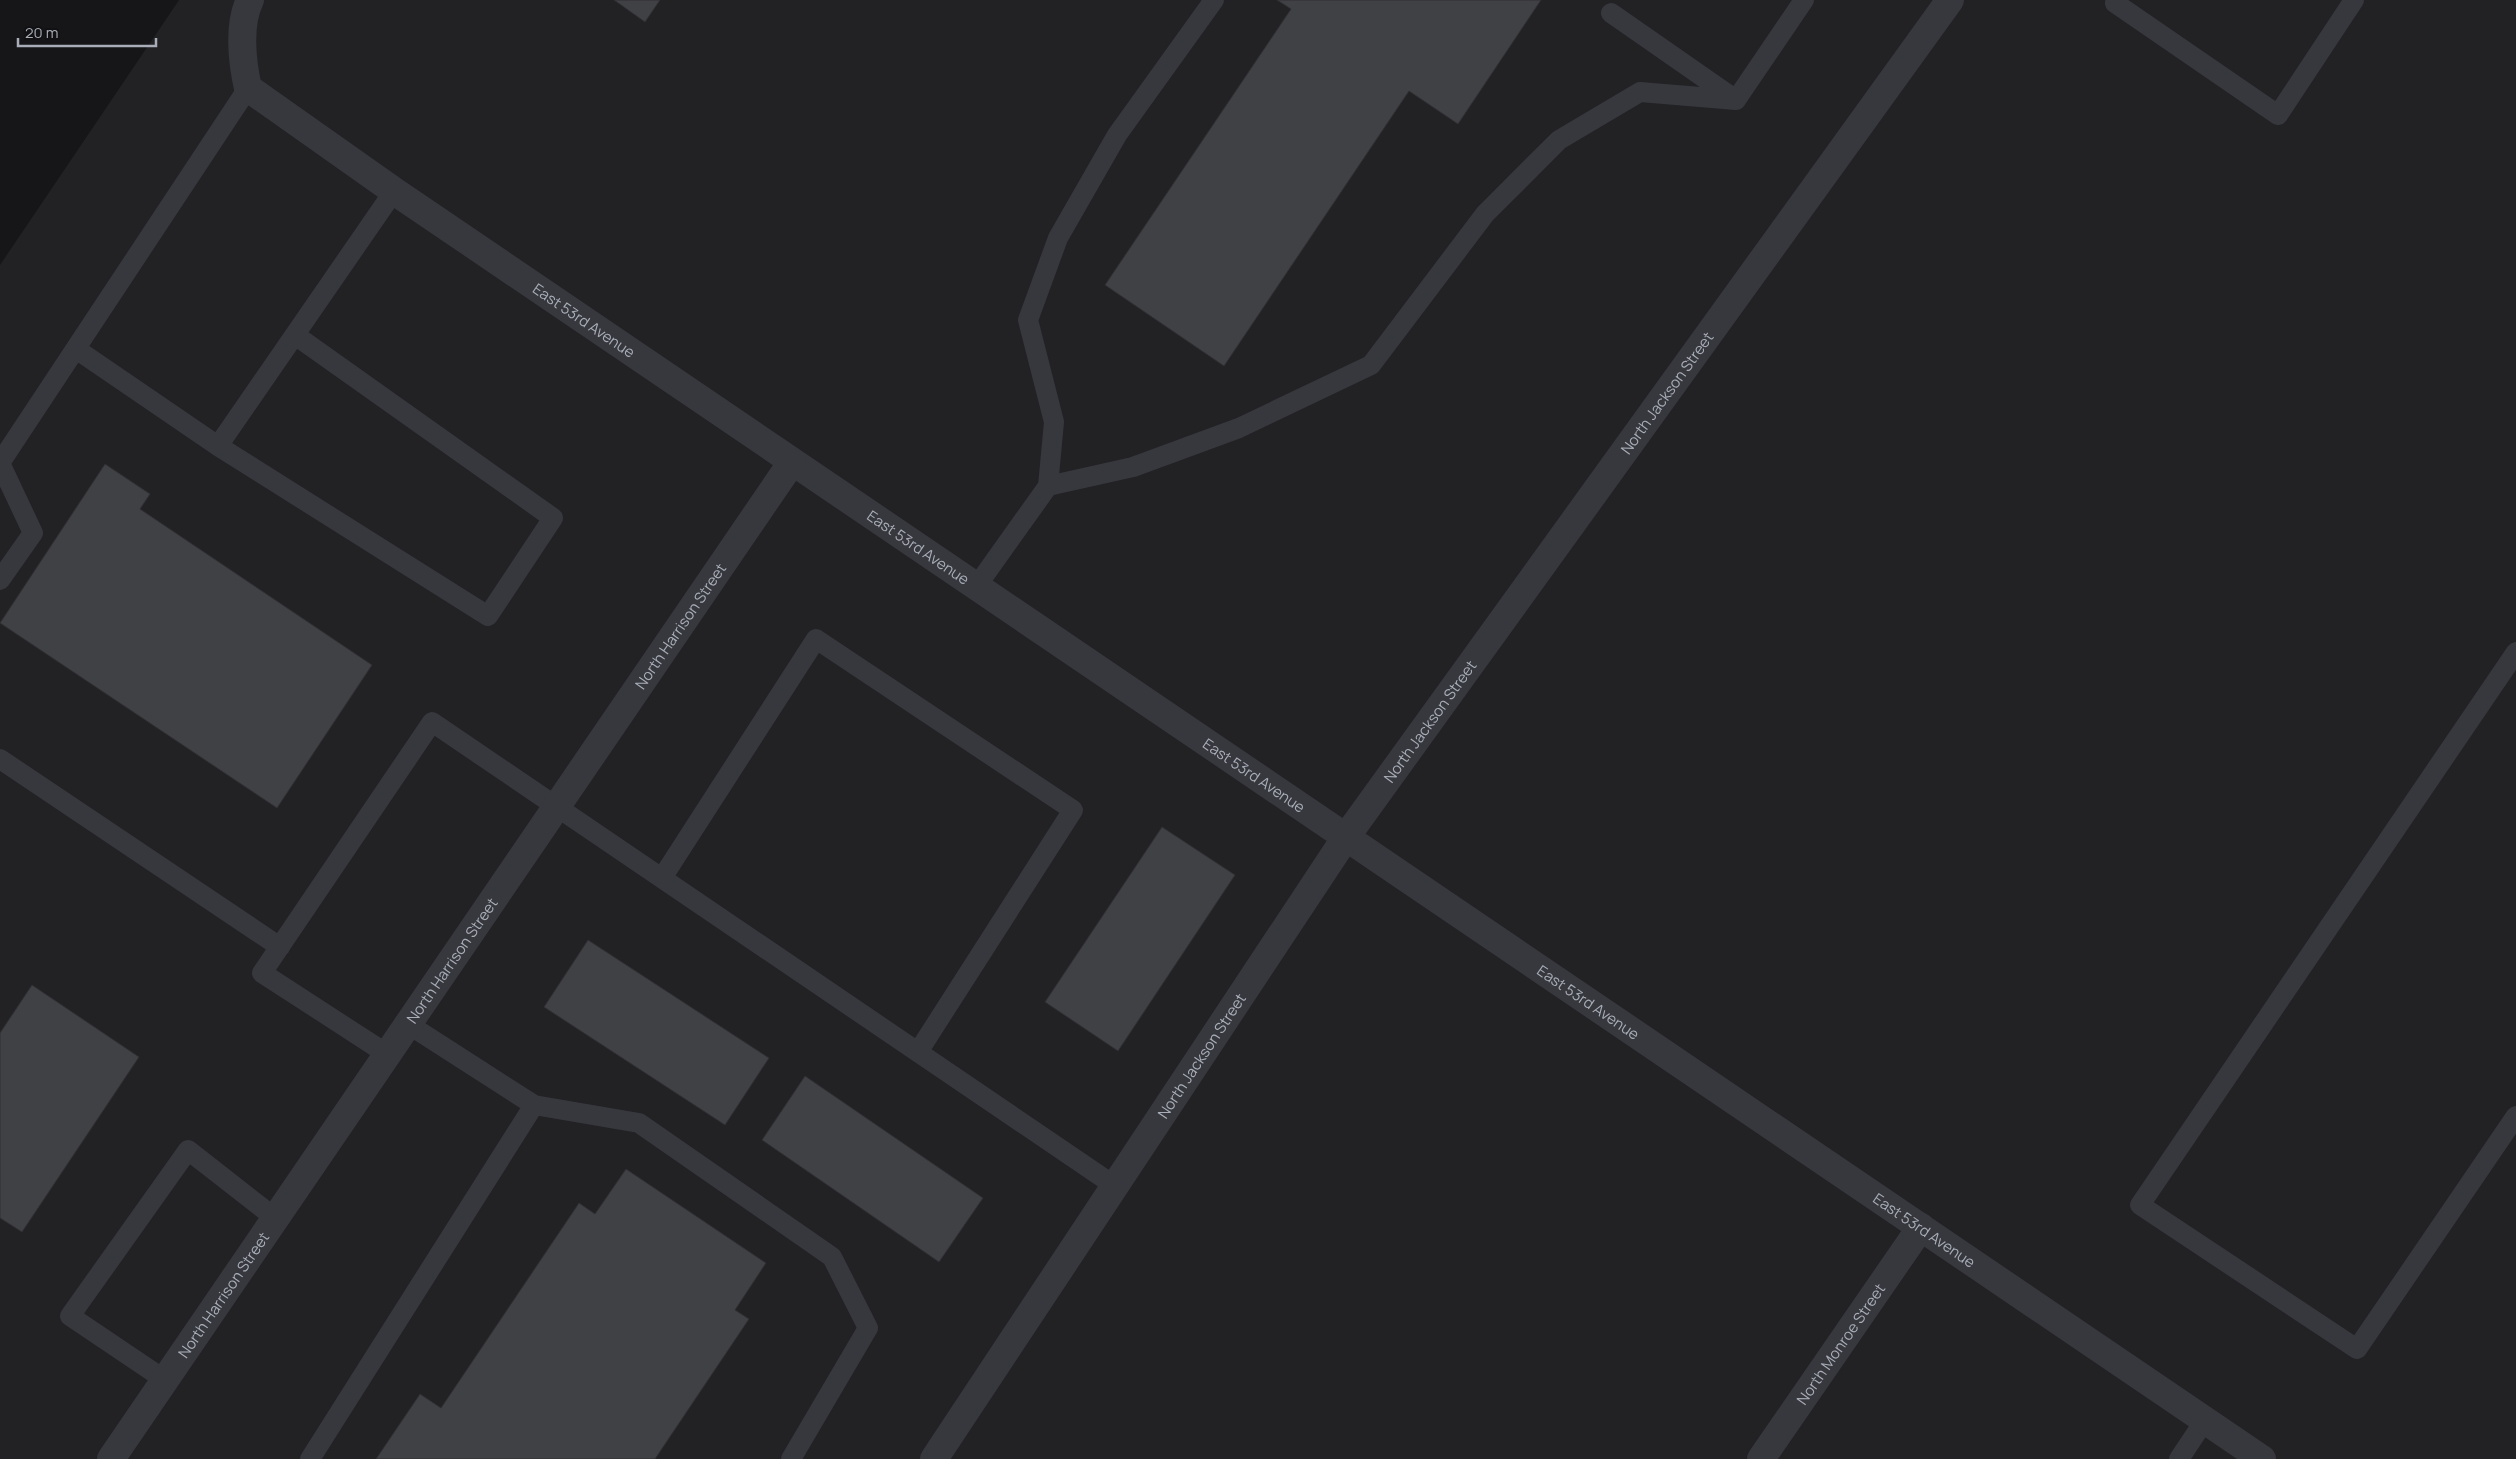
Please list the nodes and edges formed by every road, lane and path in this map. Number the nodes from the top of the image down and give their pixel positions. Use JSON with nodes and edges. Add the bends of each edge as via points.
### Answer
{"nodes":[{"id":1,"x":250,"y":0,"type":"edge"},
{"id":2,"x":1214,"y":0,"type":"edge"},
{"id":3,"x":1804,"y":0,"type":"edge"},
{"id":4,"x":1950,"y":0,"type":"edge"},
{"id":5,"x":2117,"y":0,"type":"edge"},
{"id":6,"x":2354,"y":0,"type":"edge"},
{"id":7,"x":1611,"y":13,"type":"dead end"},
{"id":8,"x":248,"y":88,"type":"junction"},
{"id":9,"x":1736,"y":100,"type":"junction"},
{"id":10,"x":394,"y":191,"type":"junction"},
{"id":11,"x":295,"y":335,"type":"junction"},
{"id":12,"x":76,"y":349,"type":"junction"},
{"id":13,"x":218,"y":446,"type":"junction"},
{"id":14,"x":792,"y":462,"type":"junction"},
{"id":15,"x":1048,"y":486,"type":"junction"},
{"id":16,"x":0,"y":580,"type":"edge"},
{"id":17,"x":976,"y":587,"type":"junction"},
{"id":18,"x":2516,"y":652,"type":"edge"},
{"id":19,"x":0,"y":760,"type":"edge"},
{"id":20,"x":556,"y":806,"type":"junction"},
{"id":21,"x":1346,"y":837,"type":"junction"},
{"id":22,"x":662,"y":878,"type":"junction"},
{"id":23,"x":280,"y":947,"type":"junction"},
{"id":24,"x":408,"y":1024,"type":"junction"},
{"id":25,"x":918,"y":1052,"type":"junction"},
{"id":26,"x":387,"y":1054,"type":"junction"},
{"id":27,"x":534,"y":1105,"type":"junction"},
{"id":28,"x":2516,"y":1116,"type":"edge"},
{"id":29,"x":1115,"y":1186,"type":"junction"},
{"id":30,"x":275,"y":1218,"type":"junction"},
{"id":31,"x":1921,"y":1227,"type":"junction"},
{"id":32,"x":165,"y":1380,"type":"junction"},
{"id":33,"x":2205,"y":1420,"type":"junction"},
{"id":34,"x":111,"y":1459,"type":"edge"},
{"id":35,"x":310,"y":1459,"type":"edge"},
{"id":36,"x":791,"y":1459,"type":"edge"},
{"id":37,"x":934,"y":1459,"type":"edge"},
{"id":38,"x":1760,"y":1459,"type":"edge"},
{"id":39,"x":2179,"y":1459,"type":"edge"},
{"id":40,"x":2262,"y":1459,"type":"edge"}],
"edges":[{"from":1,"to":8,"type":"street","via":[[246,8],[241,60]]},
{"from":2,"to":15,"type":"lane","via":[[1117,135],[1058,238],[1028,320],[1054,422]]},
{"from":3,"to":9,"type":"lane"},
{"from":4,"to":21,"type":"street","name":"North Jackson Street"},
{"from":5,"to":6,"type":"lane","via":[[2115,3],[2278,115]]},
{"from":7,"to":9,"type":"lane"},
{"from":8,"to":10,"type":"street","name":"East 53rd Avenue"},
{"from":8,"to":12,"type":"lane"},
{"from":9,"to":15,"type":"lane","via":[[1640,92],[1559,140],[1485,214],[1371,365],[1239,428],[1133,467]]},
{"from":10,"to":11,"type":"lane"},
{"from":10,"to":14,"type":"street","name":"East 53rd Avenue"},
{"from":11,"to":13,"type":"lane"},
{"from":11,"to":13,"type":"lane","via":[[553,518],[488,616]]},
{"from":12,"to":13,"type":"lane"},
{"from":12,"to":16,"type":"lane","via":[[0,463],[33,533]]},
{"from":14,"to":17,"type":"street","name":"East 53rd Avenue"},
{"from":14,"to":20,"type":"street","name":"North Harrison Street"},
{"from":15,"to":17,"type":"lane"},
{"from":17,"to":21,"type":"street","name":"East 53rd Avenue"},
{"from":18,"to":28,"type":"lane","via":[[2140,1205],[2357,1349]]},
{"from":19,"to":23,"type":"lane"},
{"from":20,"to":22,"type":"lane"},
{"from":20,"to":23,"type":"lane","via":[[432,722]]},
{"from":20,"to":24,"type":"street","name":"North Harrison Street"},
{"from":21,"to":29,"type":"street","name":"North Jackson Street"},
{"from":21,"to":31,"type":"street","name":"East 53rd Avenue"},
{"from":22,"to":25,"type":"lane"},
{"from":22,"to":25,"type":"lane","via":[[816,639],[1073,810]]},
{"from":23,"to":26,"type":"lane","via":[[262,973]]},
{"from":24,"to":26,"type":"street","name":"North Harrison Street"},
{"from":24,"to":27,"type":"lane"},
{"from":25,"to":29,"type":"lane"},
{"from":26,"to":30,"type":"street","name":"North Harrison Street"},
{"from":27,"to":35,"type":"lane"},
{"from":27,"to":36,"type":"lane","via":[[639,1123],[832,1257],[868,1328]]},
{"from":29,"to":37,"type":"street","name":"North Jackson Street"},
{"from":30,"to":32,"type":"street","name":"North Harrison Street"},
{"from":30,"to":32,"type":"lane","via":[[188,1150],[70,1316]]},
{"from":31,"to":33,"type":"street","name":"East 53rd Avenue"},
{"from":31,"to":38,"type":"street","name":"North Monroe Street"},
{"from":32,"to":34,"type":"street","name":"North Harrison Street"},
{"from":33,"to":39,"type":"lane"},
{"from":33,"to":40,"type":"street","name":"East 53rd Avenue"}]}
